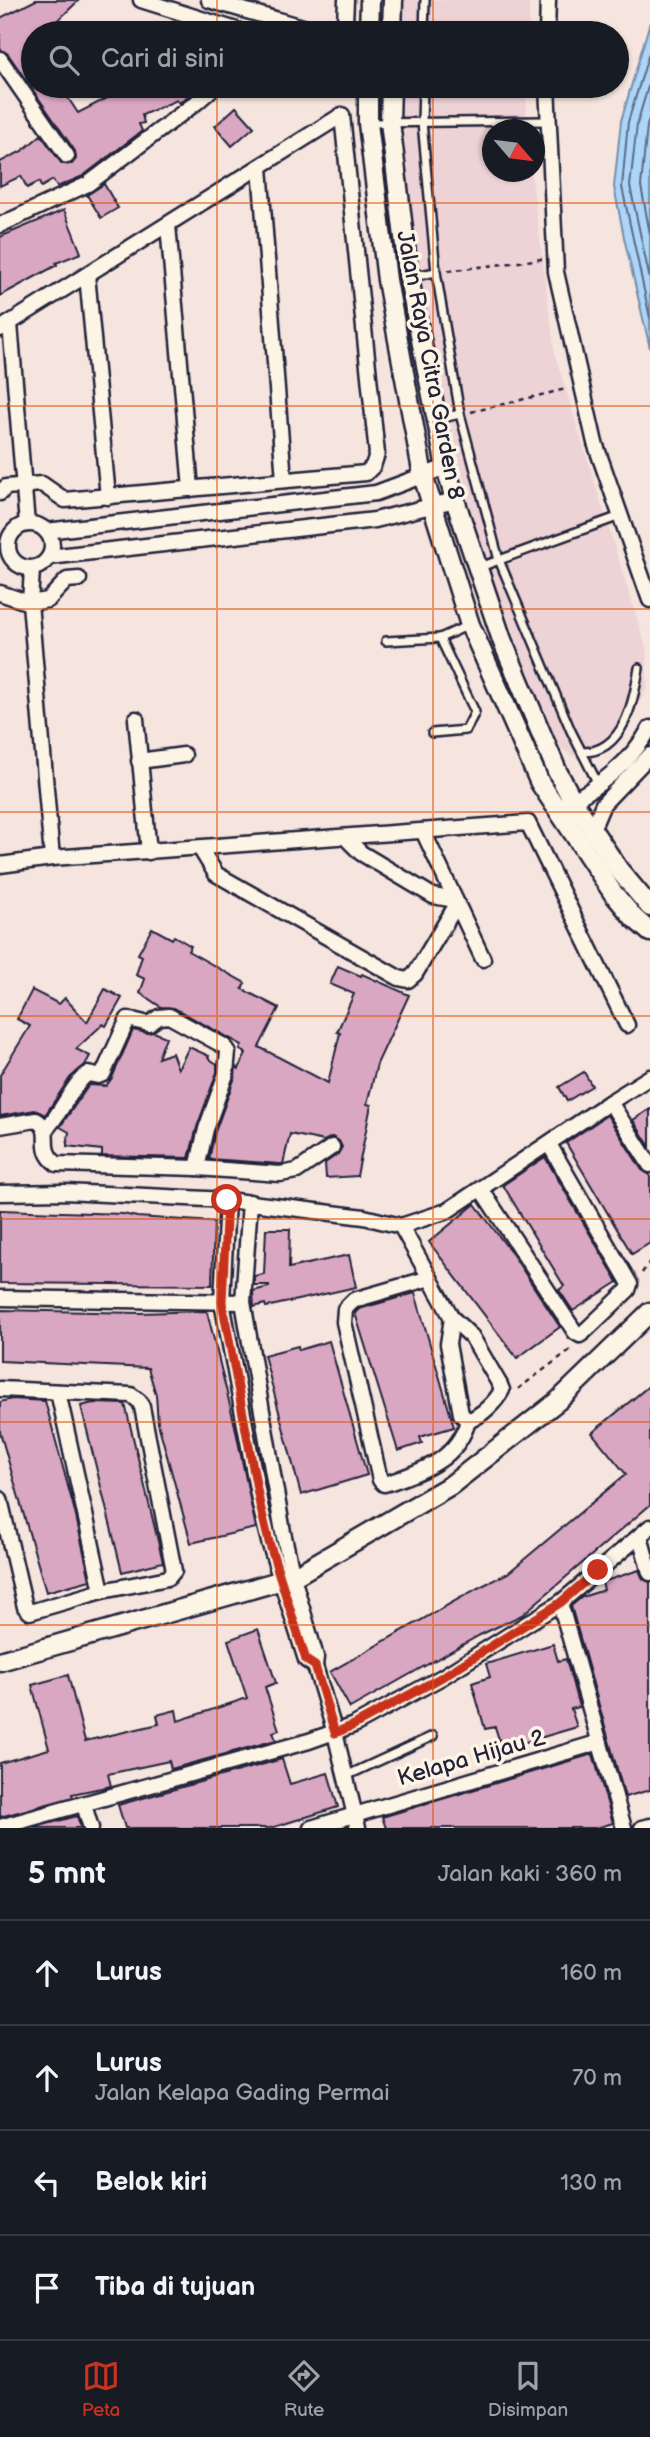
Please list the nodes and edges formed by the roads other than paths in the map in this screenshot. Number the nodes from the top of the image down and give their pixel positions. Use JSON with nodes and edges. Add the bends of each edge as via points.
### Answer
{"nodes":[{"id":1,"x":141,"y":0,"type":"edge"},
{"id":2,"x":209,"y":0,"type":"edge"},
{"id":3,"x":346,"y":0,"type":"edge"},
{"id":4,"x":370,"y":0,"type":"edge"},
{"id":5,"x":393,"y":0,"type":"edge"},
{"id":6,"x":425,"y":0,"type":"edge"},
{"id":7,"x":548,"y":0,"type":"edge"},
{"id":8,"x":208,"y":21,"type":"edge"},
{"id":9,"x":282,"y":21,"type":"edge"},
{"id":10,"x":345,"y":21,"type":"edge"},
{"id":11,"x":369,"y":21,"type":"edge"},
{"id":12,"x":392,"y":21,"type":"edge"},
{"id":13,"x":424,"y":21,"type":"edge"},
{"id":14,"x":547,"y":21,"type":"edge"},
{"id":15,"x":0,"y":59,"type":"edge"},
{"id":16,"x":21,"y":89,"type":"edge"},
{"id":17,"x":27,"y":98,"type":"edge"},
{"id":18,"x":202,"y":98,"type":"edge"},
{"id":19,"x":368,"y":98,"type":"edge"},
{"id":20,"x":391,"y":98,"type":"edge"},
{"id":21,"x":423,"y":98,"type":"edge"},
{"id":22,"x":547,"y":98,"type":"edge"},
{"id":23,"x":548,"y":121,"type":"junction"},
{"id":24,"x":390,"y":122,"type":"junction"},
{"id":25,"x":422,"y":122,"type":"junction"},
{"id":26,"x":368,"y":123,"type":"junction"},
{"id":27,"x":68,"y":156,"type":"dead end"},
{"id":28,"x":260,"y":167,"type":"junction"},
{"id":29,"x":0,"y":225,"type":"edge"},
{"id":30,"x":168,"y":225,"type":"junction"},
{"id":31,"x":436,"y":272,"type":"junction"},
{"id":32,"x":87,"y":275,"type":"junction"},
{"id":33,"x":409,"y":278,"type":"junction"},
{"id":34,"x":5,"y":326,"type":"edge"},
{"id":35,"x":460,"y":414,"type":"junction"},
{"id":36,"x":438,"y":419,"type":"junction"},
{"id":37,"x":446,"y":467,"type":"junction"},
{"id":38,"x":423,"y":476,"type":"junction"},
{"id":39,"x":284,"y":480,"type":"junction"},
{"id":40,"x":24,"y":486,"type":"junction"},
{"id":41,"x":191,"y":489,"type":"junction"},
{"id":42,"x":0,"y":493,"type":"edge"},
{"id":43,"x":108,"y":497,"type":"junction"},
{"id":44,"x":455,"y":500,"type":"junction"},
{"id":45,"x":432,"y":506,"type":"junction"},
{"id":46,"x":621,"y":516,"type":"junction"},
{"id":47,"x":27,"y":524,"type":"junction"},
{"id":48,"x":46,"y":531,"type":"junction"},
{"id":49,"x":5,"y":536,"type":"edge"},
{"id":50,"x":49,"y":557,"type":"junction"},
{"id":51,"x":499,"y":560,"type":"junction"},
{"id":52,"x":7,"y":562,"type":"edge"},
{"id":53,"x":477,"y":568,"type":"junction"},
{"id":54,"x":32,"y":569,"type":"junction"},
{"id":55,"x":79,"y":579,"type":"dead end"},
{"id":56,"x":0,"y":593,"type":"edge"},
{"id":57,"x":650,"y":600,"type":"edge"},
{"id":58,"x":30,"y":603,"type":"junction"},
{"id":59,"x":470,"y":625,"type":"junction"},
{"id":60,"x":440,"y":638,"type":"junction"},
{"id":61,"x":386,"y":641,"type":"dead end"},
{"id":62,"x":639,"y":668,"type":"dead end"},
{"id":63,"x":136,"y":719,"type":"dead end"},
{"id":64,"x":650,"y":728,"type":"edge"},
{"id":65,"x":432,"y":733,"type":"dead end"},
{"id":66,"x":582,"y":752,"type":"junction"},
{"id":67,"x":184,"y":755,"type":"dead end"},
{"id":68,"x":650,"y":755,"type":"edge"},
{"id":69,"x":139,"y":761,"type":"junction"},
{"id":70,"x":598,"y":785,"type":"junction"},
{"id":71,"x":573,"y":801,"type":"junction"},
{"id":72,"x":556,"y":809,"type":"junction"},
{"id":73,"x":592,"y":830,"type":"junction"},
{"id":74,"x":423,"y":831,"type":"junction"},
{"id":75,"x":345,"y":837,"type":"junction"},
{"id":76,"x":200,"y":848,"type":"junction"},
{"id":77,"x":149,"y":852,"type":"junction"},
{"id":78,"x":52,"y":859,"type":"junction"},
{"id":79,"x":0,"y":865,"type":"edge"},
{"id":80,"x":456,"y":902,"type":"junction"},
{"id":81,"x":650,"y":907,"type":"edge"},
{"id":82,"x":650,"y":932,"type":"edge"},
{"id":83,"x":483,"y":959,"type":"dead end"},
{"id":84,"x":627,"y":1025,"type":"dead end"},
{"id":85,"x":650,"y":1077,"type":"edge"},
{"id":86,"x":610,"y":1102,"type":"junction"},
{"id":87,"x":0,"y":1126,"type":"edge"},
{"id":88,"x":46,"y":1130,"type":"junction"},
{"id":89,"x":548,"y":1144,"type":"junction"},
{"id":90,"x":332,"y":1147,"type":"dead end"},
{"id":91,"x":650,"y":1165,"type":"edge"},
{"id":92,"x":197,"y":1168,"type":"junction"},
{"id":93,"x":481,"y":1189,"type":"junction"},
{"id":94,"x":0,"y":1193,"type":"edge"},
{"id":95,"x":227,"y":1200,"type":"junction"},
{"id":96,"x":250,"y":1202,"type":"junction"},
{"id":97,"x":401,"y":1226,"type":"junction"},
{"id":98,"x":430,"y":1278,"type":"junction"},
{"id":99,"x":0,"y":1298,"type":"edge"},
{"id":100,"x":222,"y":1302,"type":"junction"},
{"id":101,"x":243,"y":1302,"type":"junction"},
{"id":102,"x":650,"y":1312,"type":"edge"},
{"id":103,"x":452,"y":1318,"type":"junction"},
{"id":104,"x":0,"y":1389,"type":"edge"},
{"id":105,"x":58,"y":1392,"type":"junction"},
{"id":106,"x":468,"y":1420,"type":"junction"},
{"id":107,"x":0,"y":1499,"type":"edge"},
{"id":108,"x":277,"y":1502,"type":"junction"},
{"id":109,"x":260,"y":1505,"type":"junction"},
{"id":110,"x":645,"y":1532,"type":"edge"},
{"id":111,"x":650,"y":1573,"type":"edge"},
{"id":112,"x":287,"y":1579,"type":"junction"},
{"id":113,"x":102,"y":1591,"type":"junction"},
{"id":114,"x":560,"y":1603,"type":"junction"},
{"id":115,"x":0,"y":1661,"type":"edge"},
{"id":116,"x":335,"y":1733,"type":"junction"},
{"id":117,"x":433,"y":1736,"type":"dead end"},
{"id":118,"x":600,"y":1742,"type":"junction"},
{"id":119,"x":345,"y":1776,"type":"junction"},
{"id":120,"x":84,"y":1805,"type":"junction"},
{"id":121,"x":356,"y":1821,"type":"edge"},
{"id":122,"x":650,"y":1826,"type":"edge"},
{"id":123,"x":0,"y":1827,"type":"edge"},
{"id":124,"x":90,"y":1828,"type":"edge"},
{"id":125,"x":312,"y":1828,"type":"edge"},
{"id":126,"x":624,"y":1828,"type":"edge"},
{"id":127,"x":642,"y":1828,"type":"edge"}],
"edges":[{"from":1,"to":8,"type":"street"},
{"from":2,"to":9,"type":"street"},
{"from":3,"to":10,"type":"street"},
{"from":4,"to":11,"type":"street"},
{"from":5,"to":12,"type":"street"},
{"from":6,"to":13,"type":"lane"},
{"from":7,"to":14,"type":"street"},
{"from":15,"to":16,"type":"street"},
{"from":17,"to":27,"type":"street"},
{"from":18,"to":29,"type":"street","via":[[88,184]]},
{"from":19,"to":26,"type":"street","name":"Jalan Raya Citra Garden 8"},
{"from":20,"to":24,"type":"street","name":"Jalan Raya Citra Garden 8"},
{"from":21,"to":25,"type":"lane"},
{"from":22,"to":23,"type":"street"},
{"from":23,"to":25,"type":"lane"},
{"from":23,"to":46,"type":"street","via":[[556,272],[595,443]]},
{"from":24,"to":25,"type":"lane"},
{"from":24,"to":26,"type":"lane"},
{"from":24,"to":33,"type":"street","name":"Jalan Raya Citra Garden 8"},
{"from":25,"to":31,"type":"lane"},
{"from":26,"to":38,"type":"street","name":"Jalan Raya Citra Garden 8","via":[[387,281]]},
{"from":28,"to":30,"type":"street"},
{"from":28,"to":39,"type":"street"},
{"from":28,"to":39,"type":"street","via":[[342,115],[376,460],[366,473]]},
{"from":30,"to":32,"type":"street"},
{"from":30,"to":41,"type":"street"},
{"from":31,"to":33,"type":"lane"},
{"from":31,"to":35,"type":"lane"},
{"from":32,"to":34,"type":"street"},
{"from":32,"to":43,"type":"street"},
{"from":33,"to":36,"type":"street","name":"Jalan Raya Citra Garden 8"},
{"from":34,"to":40,"type":"street"},
{"from":35,"to":36,"type":"lane"},
{"from":35,"to":51,"type":"lane"},
{"from":36,"to":37,"type":"street","name":"Jalan Raya Citra Garden 8"},
{"from":37,"to":38,"type":"street"},
{"from":37,"to":44,"type":"street","name":"Jalan Raya Citra Garden 8"},
{"from":38,"to":45,"type":"street","name":"Jalan Raya Citra Garden 8"},
{"from":38,"to":48,"type":"street","via":[[376,493]]},
{"from":39,"to":41,"type":"street"},
{"from":40,"to":42,"type":"street","via":[[6,487]]},
{"from":40,"to":43,"type":"street","via":[[42,484],[65,500]]},
{"from":40,"to":47,"type":"street"},
{"from":41,"to":43,"type":"street"},
{"from":44,"to":45,"type":"street"},
{"from":44,"to":53,"type":"street","name":"Jalan Raya Citra Garden 8"},
{"from":45,"to":50,"type":"street","via":[[375,520]]},
{"from":45,"to":59,"type":"street","name":"Jalan Raya Citra Garden 8"},
{"from":46,"to":51,"type":"lane"},
{"from":46,"to":57,"type":"street"},
{"from":47,"to":48,"type":"street"},
{"from":47,"to":49,"type":"street"},
{"from":48,"to":50,"type":"street","via":[[52,544]]},
{"from":49,"to":52,"type":"street"},
{"from":50,"to":54,"type":"street"},
{"from":51,"to":53,"type":"lane"},
{"from":51,"to":66,"type":"lane"},
{"from":52,"to":54,"type":"street"},
{"from":53,"to":71,"type":"street","name":"Jalan Raya Citra Garden 8","via":[[502,640]]},
{"from":54,"to":58,"type":"street"},
{"from":55,"to":58,"type":"street","via":[[67,580],[48,600]]},
{"from":56,"to":58,"type":"street"},
{"from":58,"to":78,"type":"street"},
{"from":59,"to":60,"type":"lane"},
{"from":59,"to":72,"type":"street","name":"Jalan Raya Citra Garden 8"},
{"from":60,"to":61,"type":"lane"},
{"from":60,"to":65,"type":"lane","via":[[475,712],[466,730]]},
{"from":62,"to":66,"type":"lane","via":[[633,705],[620,730],[595,752]]},
{"from":63,"to":69,"type":"street"},
{"from":64,"to":70,"type":"street"},
{"from":66,"to":70,"type":"lane"},
{"from":67,"to":69,"type":"street"},
{"from":68,"to":73,"type":"street","via":[[603,804]]},
{"from":69,"to":77,"type":"street"},
{"from":70,"to":71,"type":"street"},
{"from":71,"to":72,"type":"street"},
{"from":71,"to":73,"type":"street","name":"Jalan Raya Citra Garden 8"},
{"from":72,"to":82,"type":"street","name":"Jalan Raya Citra Garden 8","via":[[613,893]]},
{"from":73,"to":81,"type":"street","name":"Jalan Raya Citra Garden 8"},
{"from":74,"to":75,"type":"street"},
{"from":74,"to":80,"type":"street"},
{"from":74,"to":84,"type":"street","via":[[527,823]]},
{"from":75,"to":76,"type":"street"},
{"from":75,"to":80,"type":"street","via":[[360,853],[433,896]]},
{"from":76,"to":77,"type":"street"},
{"from":76,"to":80,"type":"street","via":[[216,873],[408,980]]},
{"from":77,"to":78,"type":"street"},
{"from":78,"to":79,"type":"street"},
{"from":80,"to":83,"type":"street"},
{"from":85,"to":86,"type":"street"},
{"from":86,"to":89,"type":"street"},
{"from":86,"to":91,"type":"street"},
{"from":87,"to":88,"type":"street","via":[[36,1120]]},
{"from":88,"to":92,"type":"street","via":[[48,1158],[57,1164]]},
{"from":88,"to":92,"type":"street","via":[[85,1074],[103,1074],[126,1020],[149,1024],[169,1016],[228,1051],[226,1074]]},
{"from":89,"to":93,"type":"street"},
{"from":89,"to":93,"type":"street","via":[[630,1284],[580,1335]]},
{"from":90,"to":92,"type":"street","via":[[297,1171],[280,1174]]},
{"from":93,"to":97,"type":"street","via":[[447,1211]]},
{"from":94,"to":95,"type":"street"},
{"from":95,"to":96,"type":"street"},
{"from":95,"to":100,"type":"street"},
{"from":96,"to":97,"type":"street"},
{"from":96,"to":101,"type":"street"},
{"from":97,"to":98,"type":"street"},
{"from":98,"to":103,"type":"street"},
{"from":98,"to":106,"type":"street","via":[[354,1300],[345,1309],[344,1322],[380,1480],[384,1484],[432,1467],[458,1444]]},
{"from":99,"to":100,"type":"street"},
{"from":100,"to":101,"type":"street"},
{"from":100,"to":109,"type":"street"},
{"from":101,"to":108,"type":"street"},
{"from":102,"to":112,"type":"street","via":[[559,1400],[451,1485]]},
{"from":103,"to":106,"type":"street","via":[[448,1344],[461,1414]]},
{"from":103,"to":106,"type":"street","via":[[472,1337],[502,1390],[479,1416]]},
{"from":104,"to":105,"type":"street"},
{"from":105,"to":113,"type":"street"},
{"from":105,"to":113,"type":"street","via":[[131,1395],[142,1407],[174,1571],[168,1578]]},
{"from":107,"to":113,"type":"street","via":[[25,1607],[30,1612]]},
{"from":108,"to":109,"type":"street"},
{"from":108,"to":112,"type":"street"},
{"from":109,"to":112,"type":"street"},
{"from":110,"to":111,"type":"street"},
{"from":110,"to":114,"type":"street"},
{"from":112,"to":115,"type":"street"},
{"from":112,"to":116,"type":"street","via":[[306,1660],[315,1666]]},
{"from":114,"to":116,"type":"street","via":[[442,1677]]},
{"from":114,"to":118,"type":"street"},
{"from":116,"to":119,"type":"street"},
{"from":116,"to":120,"type":"street"},
{"from":117,"to":119,"type":"lane"},
{"from":118,"to":121,"type":"street","name":"Kelapa Hijau 2"},
{"from":118,"to":126,"type":"street"},
{"from":119,"to":121,"type":"street"},
{"from":120,"to":123,"type":"street"},
{"from":120,"to":124,"type":"street"},
{"from":121,"to":125,"type":"street","name":"Kelapa Hijau 2"},
{"from":122,"to":127,"type":"street"}]}
